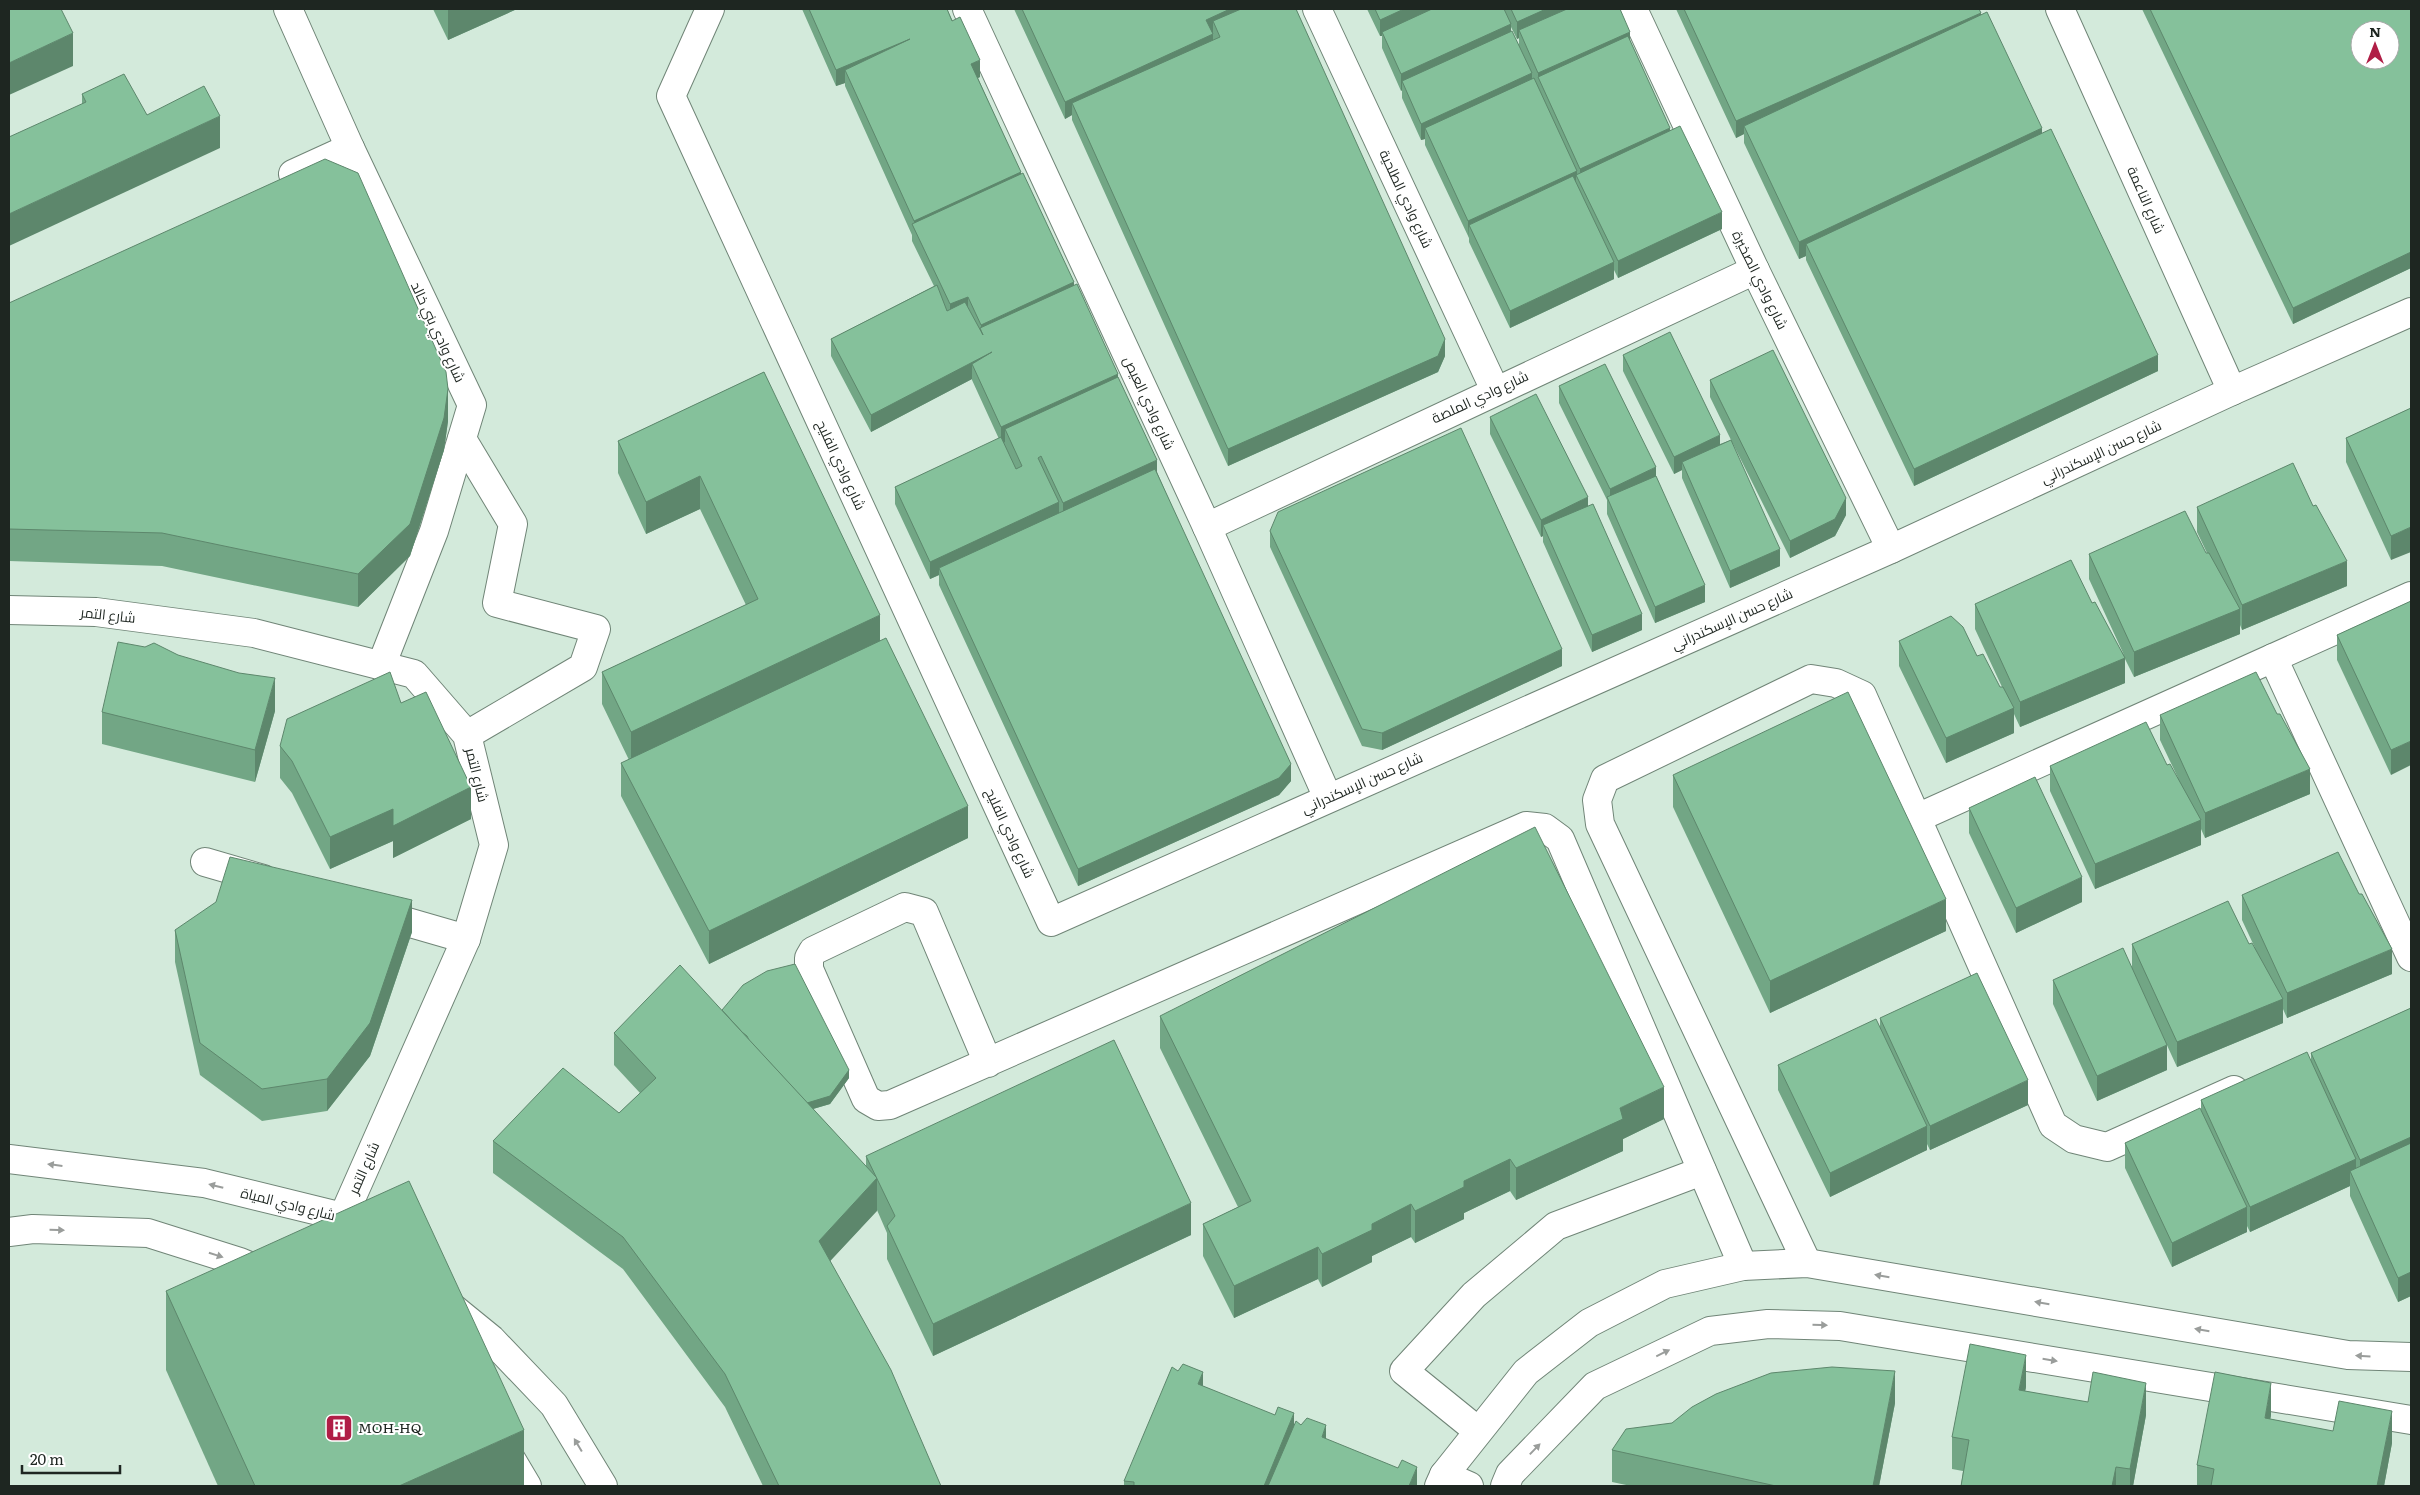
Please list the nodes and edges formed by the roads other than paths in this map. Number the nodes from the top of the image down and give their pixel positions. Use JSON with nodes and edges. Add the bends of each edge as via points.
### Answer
{"nodes":[{"id":1,"x":288,"y":9,"type":"edge"},
{"id":2,"x":710,"y":9,"type":"edge"},
{"id":3,"x":967,"y":9,"type":"edge"},
{"id":4,"x":1317,"y":9,"type":"edge"},
{"id":5,"x":1633,"y":9,"type":"edge"},
{"id":6,"x":2060,"y":9,"type":"edge"},
{"id":7,"x":350,"y":148,"type":"junction"},
{"id":8,"x":270,"y":185,"type":"edge"},
{"id":9,"x":1755,"y":270,"type":"junction"},
{"id":10,"x":2411,"y":312,"type":"edge"},
{"id":11,"x":1495,"y":390,"type":"junction"},
{"id":12,"x":2232,"y":391,"type":"junction"},
{"id":13,"x":462,"y":439,"type":"junction"},
{"id":14,"x":1207,"y":528,"type":"junction"},
{"id":15,"x":1892,"y":549,"type":"junction"},
{"id":16,"x":2411,"y":596,"type":"edge"},
{"id":17,"x":9,"y":610,"type":"edge"},
{"id":18,"x":2274,"y":658,"type":"junction"},
{"id":19,"x":381,"y":666,"type":"junction"},
{"id":20,"x":467,"y":735,"type":"junction"},
{"id":21,"x":1328,"y":798,"type":"junction"},
{"id":22,"x":1916,"y":818,"type":"junction"},
{"id":23,"x":205,"y":862,"type":"dead end"},
{"id":24,"x":289,"y":887,"type":"edge"},
{"id":25,"x":354,"y":906,"type":"edge"},
{"id":26,"x":1051,"y":922,"type":"joint"},
{"id":27,"x":466,"y":939,"type":"junction"},
{"id":28,"x":2411,"y":957,"type":"edge"},
{"id":29,"x":988,"y":1063,"type":"junction"},
{"id":30,"x":2259,"y":1078,"type":"edge"},
{"id":31,"x":9,"y":1159,"type":"edge"},
{"id":32,"x":1702,"y":1171,"type":"junction"},
{"id":33,"x":343,"y":1217,"type":"junction"},
{"id":34,"x":9,"y":1232,"type":"edge"},
{"id":35,"x":380,"y":1248,"type":"edge"},
{"id":36,"x":1807,"y":1263,"type":"junction"},
{"id":37,"x":1743,"y":1266,"type":"junction"},
{"id":38,"x":294,"y":1286,"type":"edge"},
{"id":39,"x":431,"y":1290,"type":"edge"},
{"id":40,"x":2411,"y":1356,"type":"edge"},
{"id":41,"x":2411,"y":1420,"type":"edge"},
{"id":42,"x":489,"y":1430,"type":"edge"},
{"id":43,"x":1478,"y":1431,"type":"junction"},
{"id":44,"x":1441,"y":1481,"type":"edge"},
{"id":45,"x":527,"y":1486,"type":"edge"},
{"id":46,"x":603,"y":1486,"type":"edge"},
{"id":47,"x":1469,"y":1486,"type":"edge"},
{"id":48,"x":1505,"y":1486,"type":"edge"}],
"edges":[{"from":1,"to":7,"type":"street","name":"شارع وادي بني خالد"},
{"from":2,"to":26,"type":"street","name":"شارع وادي الفليح","via":[[671,96]]},
{"from":3,"to":14,"type":"street","name":"شارع وادي العيص"},
{"from":4,"to":11,"type":"street","name":"شارع وادي الطلحية"},
{"from":5,"to":9,"type":"street","name":"شارع وادي الصخيرة"},
{"from":6,"to":12,"type":"street","name":"شارع الناعمة"},
{"from":7,"to":8,"type":"street"},
{"from":7,"to":13,"type":"street","name":"شارع وادي بني خالد","via":[[472,405]]},
{"from":9,"to":11,"type":"street","name":"شارع وادي الملصة"},
{"from":9,"to":15,"type":"street","name":"شارع وادي الصخيرة"},
{"from":10,"to":12,"type":"street","name":"شارع حسن الإسكندراني"},
{"from":11,"to":14,"type":"street","name":"شارع وادي الملصة"},
{"from":12,"to":15,"type":"street","name":"شارع حسن الإسكندراني"},
{"from":13,"to":19,"type":"street","name":"شارع وادي بني خالد","via":[[434,531]]},
{"from":13,"to":20,"type":"street","via":[[513,524],[497,603],[596,629],[582,667]]},
{"from":14,"to":21,"type":"street","name":"شارع وادي العيص"},
{"from":15,"to":21,"type":"street","name":"شارع حسن الإسكندراني"},
{"from":16,"to":18,"type":"street"},
{"from":17,"to":19,"type":"street","name":"شارع التمر","via":[[96,612],[254,633]]},
{"from":18,"to":22,"type":"street"},
{"from":18,"to":28,"type":"street"},
{"from":19,"to":20,"type":"street","name":"شارع التمر","via":[[414,674]]},
{"from":20,"to":27,"type":"street","name":"شارع التمر","via":[[494,845]]},
{"from":21,"to":26,"type":"street","name":"شارع حسن الإسكندراني"},
{"from":22,"to":30,"type":"street","via":[[2053,1125],[2074,1139],[2107,1147]]},
{"from":22,"to":36,"type":"street","via":[[1862,695],[1836,682],[1811,679],[1605,779],[1597,800],[1600,824]]},
{"from":23,"to":24,"type":"street"},
{"from":25,"to":27,"type":"street"},
{"from":27,"to":33,"type":"street","name":"شارع التمر"},
{"from":29,"to":29,"type":"street","via":[[890,1105],[878,1106],[866,1099],[809,969],[813,951],[905,906],[924,912]]},
{"from":29,"to":32,"type":"street","via":[[1526,826],[1545,828],[1560,839]]},
{"from":33,"to":31,"type":"street","name":"شارع وادي المياة","one_way":true,"via":[[204,1183]]},
{"from":32,"to":37,"type":"street"},
{"from":32,"to":43,"type":"street","via":[[1556,1226],[1474,1295],[1404,1371]]},
{"from":33,"to":35,"type":"street","name":"شارع وادي المياة"},
{"from":34,"to":38,"type":"street","one_way":true,"via":[[33,1229],[148,1233],[240,1262]]},
{"from":36,"to":37,"type":"street"},
{"from":40,"to":36,"type":"street","one_way":true,"via":[[2348,1355]]},
{"from":37,"to":43,"type":"street","via":[[1665,1284],[1588,1323],[1526,1372]]},
{"from":46,"to":39,"type":"street","one_way":true,"via":[[554,1404],[491,1339]]},
{"from":48,"to":41,"type":"street","one_way":true,"via":[[1510,1474],[1595,1386],[1710,1331],[1768,1324],[1840,1326]]},
{"from":42,"to":45,"type":"street","via":[[502,1444]]},
{"from":43,"to":44,"type":"street"},
{"from":44,"to":47,"type":"street"}]}
